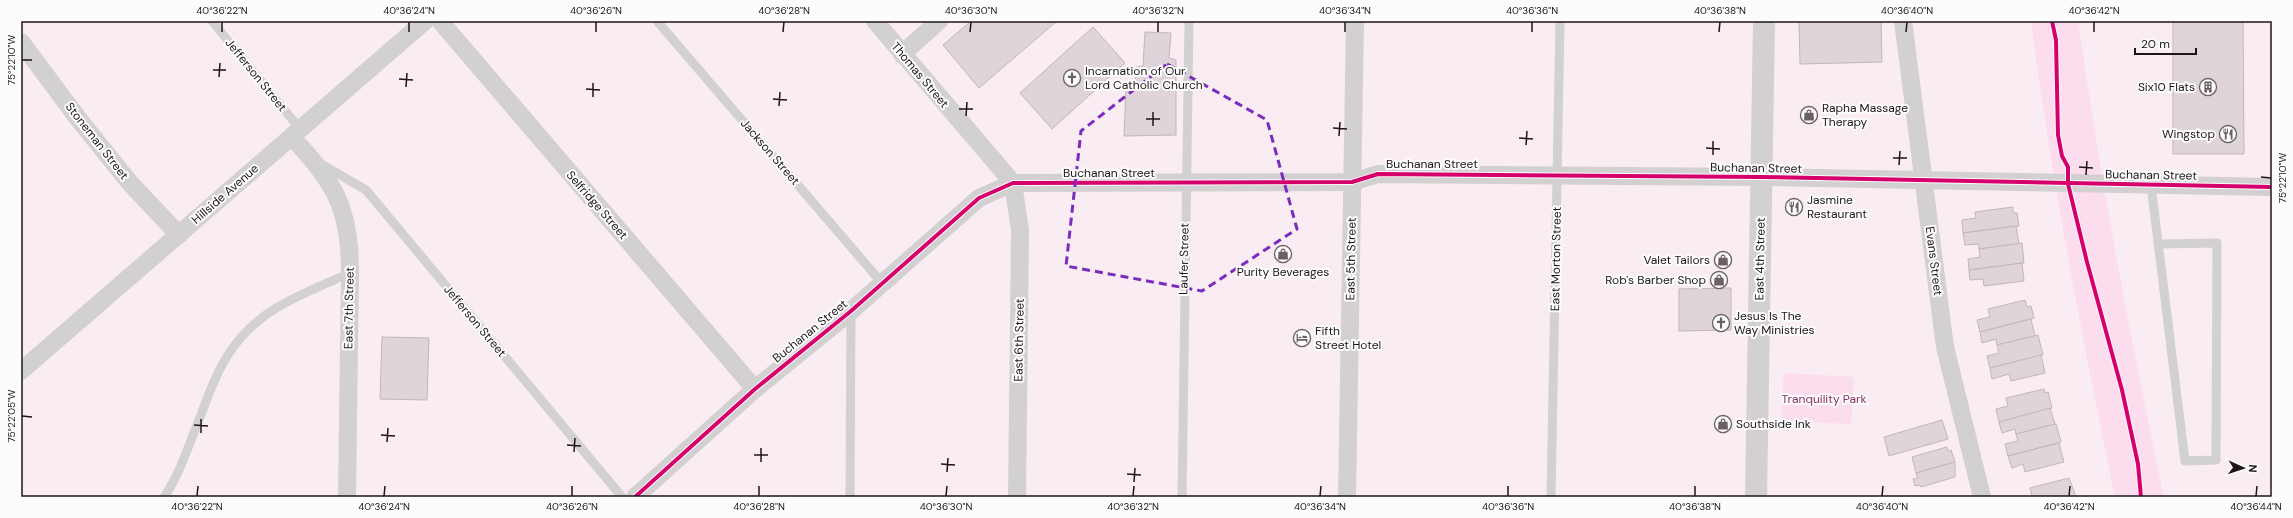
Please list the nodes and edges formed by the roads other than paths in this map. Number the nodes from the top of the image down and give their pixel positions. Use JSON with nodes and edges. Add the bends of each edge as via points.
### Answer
{"nodes":[{"id":1,"x":212,"y":21,"type":"edge"},
{"id":2,"x":425,"y":21,"type":"edge"},
{"id":3,"x":440,"y":21,"type":"edge"},
{"id":4,"x":658,"y":21,"type":"edge"},
{"id":5,"x":875,"y":21,"type":"edge"},
{"id":6,"x":939,"y":21,"type":"edge"},
{"id":7,"x":1189,"y":21,"type":"edge"},
{"id":8,"x":1355,"y":21,"type":"edge"},
{"id":9,"x":1560,"y":21,"type":"edge"},
{"id":10,"x":1764,"y":21,"type":"edge"},
{"id":11,"x":1903,"y":21,"type":"edge"},
{"id":12,"x":21,"y":42,"type":"edge"},
{"id":13,"x":902,"y":54,"type":"junction"},
{"id":14,"x":296,"y":133,"type":"junction"},
{"id":15,"x":314,"y":161,"type":"junction"},
{"id":16,"x":1558,"y":175,"type":"junction"},
{"id":17,"x":1761,"y":177,"type":"junction"},
{"id":18,"x":1185,"y":182,"type":"junction"},
{"id":19,"x":1352,"y":182,"type":"junction"},
{"id":20,"x":1924,"y":182,"type":"junction"},
{"id":21,"x":1013,"y":183,"type":"junction"},
{"id":22,"x":2144,"y":185,"type":"junction"},
{"id":23,"x":2272,"y":187,"type":"edge"},
{"id":24,"x":179,"y":235,"type":"junction"},
{"id":25,"x":2159,"y":244,"type":"junction"},
{"id":26,"x":350,"y":273,"type":"junction"},
{"id":27,"x":882,"y":283,"type":"junction"},
{"id":28,"x":852,"y":311,"type":"junction"},
{"id":29,"x":21,"y":355,"type":"edge"},
{"id":30,"x":39,"y":356,"type":"junction"},
{"id":31,"x":21,"y":371,"type":"edge"},
{"id":32,"x":755,"y":389,"type":"junction"},
{"id":33,"x":164,"y":497,"type":"edge"},
{"id":34,"x":347,"y":497,"type":"edge"},
{"id":35,"x":622,"y":497,"type":"edge"},
{"id":36,"x":635,"y":497,"type":"edge"},
{"id":37,"x":850,"y":497,"type":"edge"},
{"id":38,"x":1017,"y":497,"type":"edge"},
{"id":39,"x":1182,"y":497,"type":"edge"},
{"id":40,"x":1347,"y":497,"type":"edge"},
{"id":41,"x":1551,"y":497,"type":"edge"},
{"id":42,"x":1756,"y":497,"type":"edge"},
{"id":43,"x":1982,"y":497,"type":"edge"}],
"edges":[{"from":1,"to":14,"type":"lane","name":"Jefferson Street"},
{"from":2,"to":14,"type":"street","name":"Hillside Avenue"},
{"from":3,"to":32,"type":"street","name":"Selfridge Street"},
{"from":4,"to":27,"type":"lane","name":"Jackson Street"},
{"from":5,"to":13,"type":"street","name":"Thomas Street"},
{"from":6,"to":13,"type":"street"},
{"from":7,"to":18,"type":"lane","name":"Laufer Street"},
{"from":8,"to":19,"type":"street","name":"East 5th Street"},
{"from":9,"to":16,"type":"lane","name":"East Morton Street"},
{"from":10,"to":17,"type":"main road","name":"East 4th Street"},
{"from":11,"to":20,"type":"street","name":"Evans Street"},
{"from":12,"to":24,"type":"street","name":"Stoneman Street","via":[[125,177]]},
{"from":13,"to":21,"type":"street","name":"Thomas Street"},
{"from":14,"to":15,"type":"street","name":"East 7th Street"},
{"from":14,"to":24,"type":"street","name":"Hillside Avenue"},
{"from":15,"to":26,"type":"street","name":"East 7th Street","via":[[325,174],[341,206],[348,241]]},
{"from":15,"to":35,"type":"lane","name":"Jefferson Street","via":[[366,190]]},
{"from":16,"to":17,"type":"street","name":"Buchanan Street"},
{"from":16,"to":19,"type":"street","name":"Buchanan Street","via":[[1378,174]]},
{"from":16,"to":41,"type":"lane","name":"East Morton Street"},
{"from":17,"to":20,"type":"street","name":"Buchanan Street"},
{"from":17,"to":42,"type":"main road","name":"East 4th Street"},
{"from":18,"to":19,"type":"street","name":"Buchanan Street"},
{"from":18,"to":21,"type":"street","name":"Buchanan Street"},
{"from":18,"to":39,"type":"lane","name":"Laufer Street"},
{"from":19,"to":40,"type":"street","name":"East 5th Street"},
{"from":20,"to":22,"type":"street","name":"Buchanan Street"},
{"from":20,"to":43,"type":"street","name":"Evans Street","via":[[1945,347]]},
{"from":21,"to":27,"type":"street","name":"Buchanan Street","via":[[979,198]]},
{"from":21,"to":38,"type":"street","name":"East 6th Street","via":[[1020,230]]},
{"from":22,"to":23,"type":"street","name":"Buchanan Street"},
{"from":22,"to":25,"type":"lane"},
{"from":24,"to":30,"type":"street","name":"Hillside Avenue"},
{"from":25,"to":25,"type":"lane","via":[[2185,461],[2216,460],[2217,243]]},
{"from":26,"to":33,"type":"lane","via":[[281,305],[254,325],[232,349],[217,376],[174,482]]},
{"from":26,"to":34,"type":"street","name":"East 7th Street"},
{"from":27,"to":28,"type":"street","name":"Buchanan Street"},
{"from":28,"to":32,"type":"street","name":"Buchanan Street"},
{"from":28,"to":37,"type":"lane"},
{"from":29,"to":30,"type":"street"},
{"from":30,"to":31,"type":"street","name":"Hillside Avenue"},
{"from":32,"to":36,"type":"street","name":"Buchanan Street"}]}
